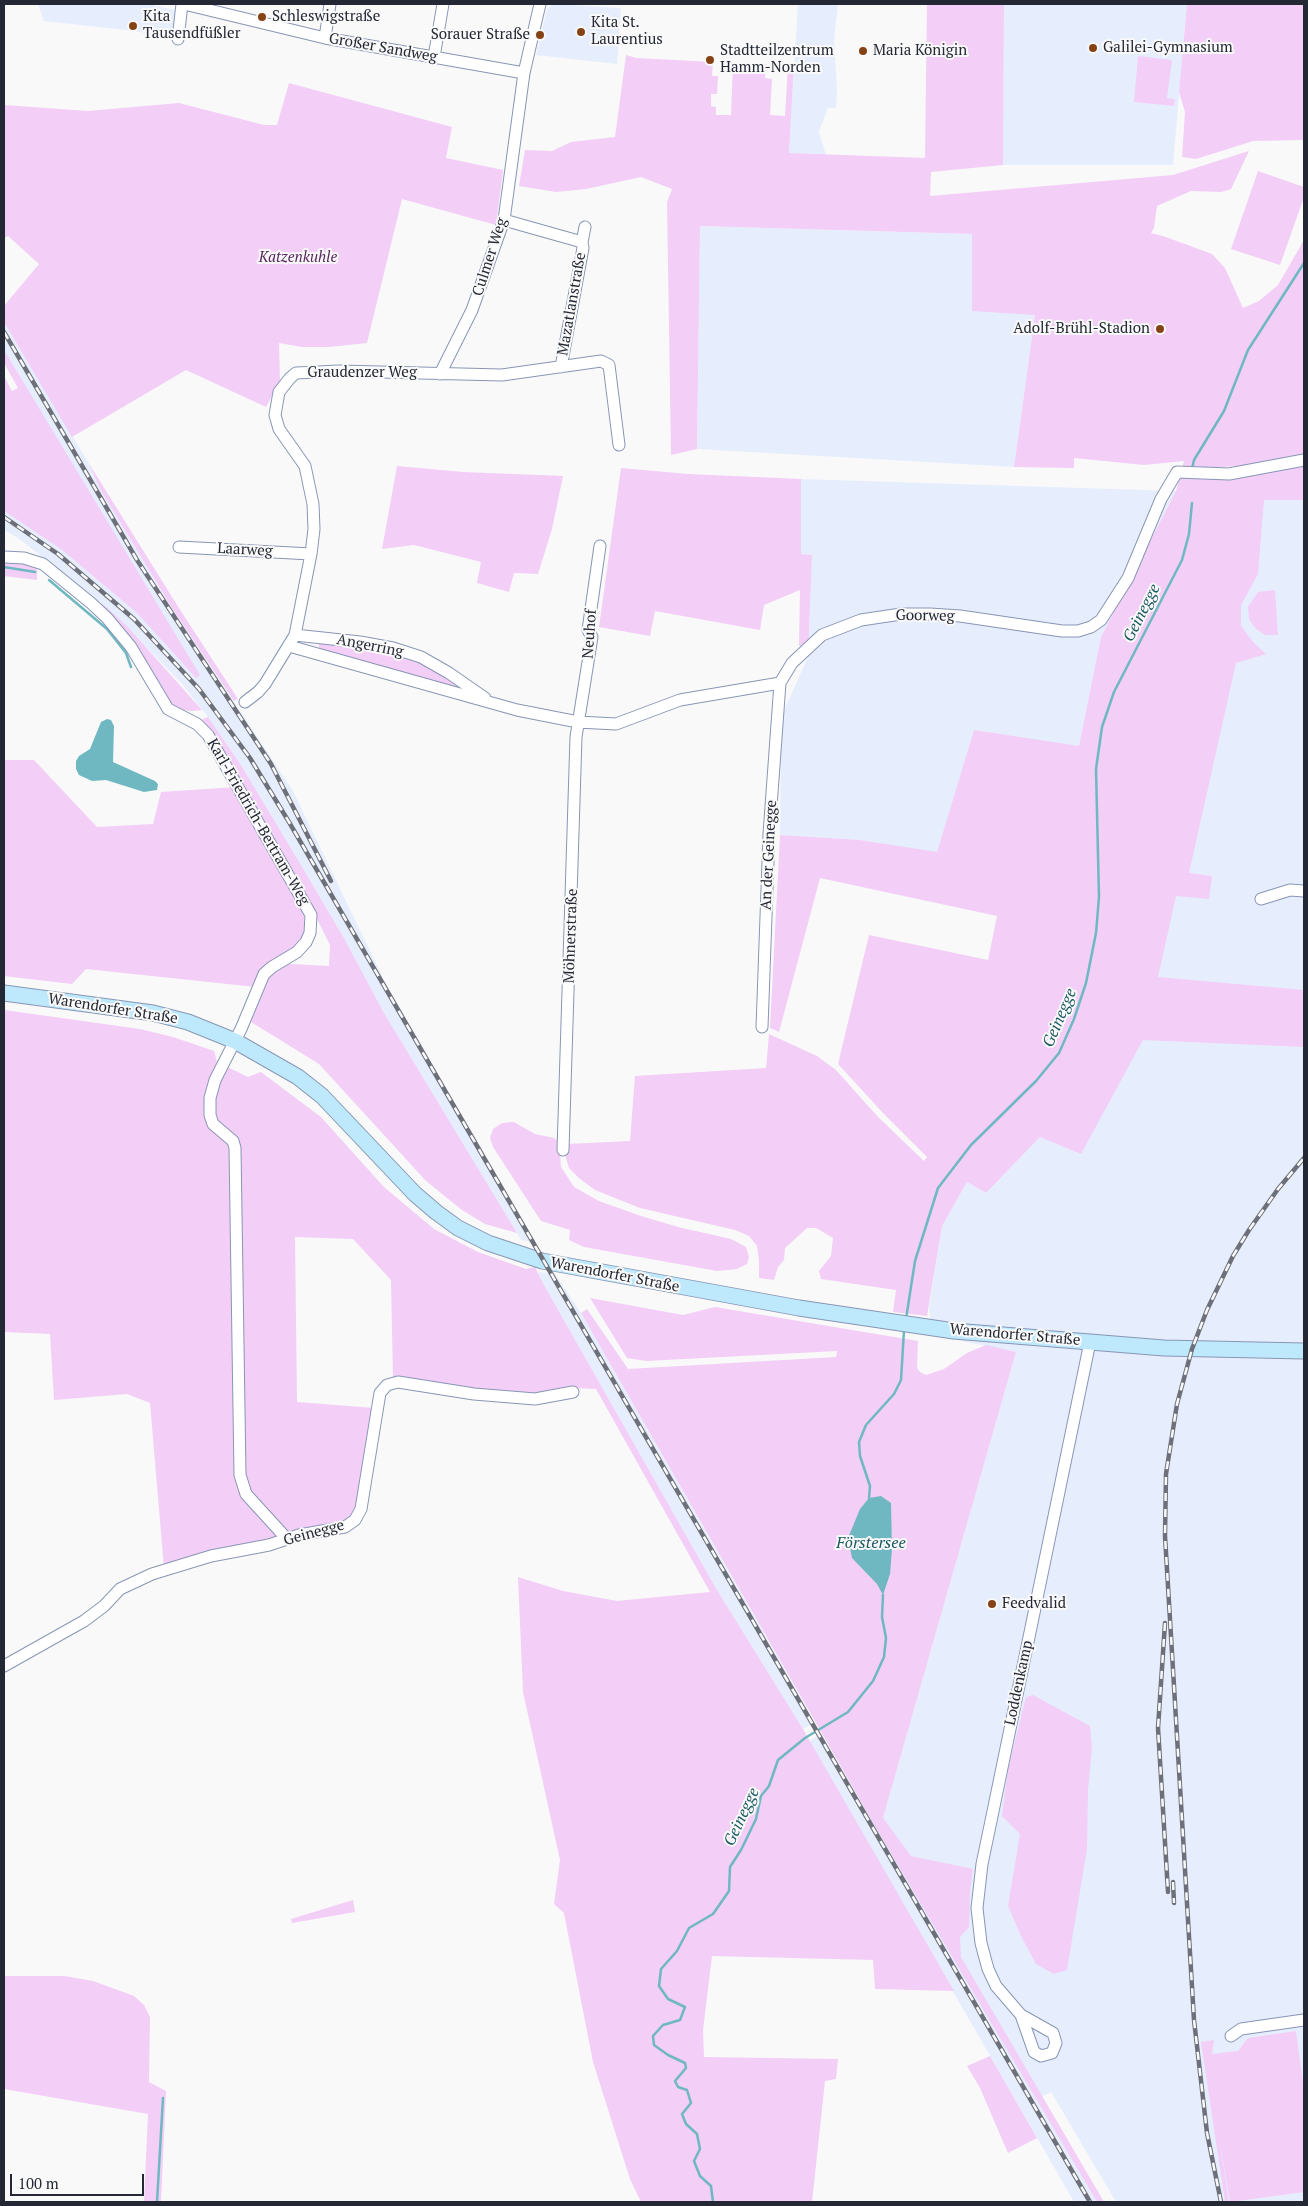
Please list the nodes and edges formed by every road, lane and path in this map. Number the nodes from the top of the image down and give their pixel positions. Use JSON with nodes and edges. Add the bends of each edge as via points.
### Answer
{"nodes":[{"id":1,"x":183,"y":4,"type":"edge"},
{"id":2,"x":330,"y":4,"type":"edge"},
{"id":3,"x":443,"y":4,"type":"edge"},
{"id":4,"x":540,"y":4,"type":"edge"},
{"id":5,"x":225,"y":9,"type":"edge"},
{"id":6,"x":325,"y":38,"type":"junction"},
{"id":7,"x":178,"y":39,"type":"dead end"},
{"id":8,"x":434,"y":57,"type":"junction"},
{"id":9,"x":524,"y":73,"type":"junction"},
{"id":10,"x":504,"y":220,"type":"junction"},
{"id":11,"x":585,"y":227,"type":"dead end"},
{"id":12,"x":582,"y":242,"type":"junction"},
{"id":13,"x":561,"y":367,"type":"junction"},
{"id":14,"x":440,"y":374,"type":"junction"},
{"id":15,"x":619,"y":445,"type":"dead end"},
{"id":16,"x":1304,"y":460,"type":"edge"},
{"id":17,"x":600,"y":546,"type":"dead end"},
{"id":18,"x":179,"y":547,"type":"dead end"},
{"id":19,"x":311,"y":554,"type":"junction"},
{"id":20,"x":4,"y":557,"type":"edge"},
{"id":21,"x":294,"y":635,"type":"junction"},
{"id":22,"x":289,"y":646,"type":"junction"},
{"id":23,"x":780,"y":683,"type":"junction"},
{"id":24,"x":245,"y":702,"type":"dead end"},
{"id":25,"x":492,"y":704,"type":"junction"},
{"id":26,"x":578,"y":722,"type":"junction"},
{"id":27,"x":1304,"y":891,"type":"edge"},
{"id":28,"x":1261,"y":899,"type":"dead end"},
{"id":29,"x":4,"y":993,"type":"edge"},
{"id":30,"x":762,"y":1027,"type":"dead end"},
{"id":31,"x":235,"y":1040,"type":"junction"},
{"id":32,"x":562,"y":1150,"type":"dead end"},
{"id":33,"x":1090,"y":1342,"type":"junction"},
{"id":34,"x":1304,"y":1351,"type":"edge"},
{"id":35,"x":573,"y":1392,"type":"dead end"},
{"id":36,"x":273,"y":1525,"type":"junction"},
{"id":37,"x":287,"y":1539,"type":"junction"},
{"id":38,"x":269,"y":1545,"type":"junction"},
{"id":39,"x":4,"y":1666,"type":"edge"},
{"id":40,"x":1021,"y":2015,"type":"dead end"},
{"id":41,"x":1304,"y":2020,"type":"edge"},
{"id":42,"x":1231,"y":2036,"type":"dead end"}],
"edges":[{"from":1,"to":5,"type":"street","name":"Großer Sandweg"},
{"from":1,"to":7,"type":"street"},
{"from":2,"to":6,"type":"street"},
{"from":3,"to":8,"type":"street"},
{"from":4,"to":9,"type":"street","name":"Culmer Weg"},
{"from":5,"to":6,"type":"street","name":"Großer Sandweg"},
{"from":6,"to":8,"type":"street","name":"Großer Sandweg"},
{"from":8,"to":9,"type":"street","name":"Großer Sandweg"},
{"from":9,"to":10,"type":"street","name":"Culmer Weg"},
{"from":10,"to":12,"type":"street","name":"Mazatlanstraße"},
{"from":10,"to":14,"type":"street","name":"Culmer Weg","via":[[472,310]]},
{"from":11,"to":12,"type":"street","name":"Mazatlanstraße"},
{"from":12,"to":13,"type":"street","name":"Mazatlanstraße"},
{"from":13,"to":14,"type":"street","name":"Graudenzer Weg","via":[[502,375]]},
{"from":13,"to":15,"type":"street","name":"Graudenzer Weg","via":[[601,361],[609,365]]},
{"from":14,"to":19,"type":"street","name":"Graudenzer Weg","via":[[296,373],[284,384],[279,392],[275,416],[280,429],[306,466],[313,504]]},
{"from":16,"to":23,"type":"street","name":"Goorweg","via":[[1248,472],[1177,472],[1161,500],[1128,578],[1101,620],[1091,627],[1062,631],[930,614],[901,614],[861,620],[822,635],[792,663]]},
{"from":17,"to":26,"type":"street","name":"Neuhof","via":[[588,630],[592,638]]},
{"from":18,"to":19,"type":"street","name":"Laarweg"},
{"from":19,"to":21,"type":"street","name":"Graudenzer Weg"},
{"from":20,"to":31,"type":"street","name":"Karl-Friedrich-Bertram-Weg","via":[[24,558],[42,564],[96,608],[132,647],[162,701],[175,713],[197,724],[215,745],[310,915],[310,933],[306,942],[264,974]]},
{"from":21,"to":22,"type":"street","name":"Graudenzer Weg"},
{"from":21,"to":25,"type":"street","name":"Angerring","via":[[360,642],[422,658]]},
{"from":22,"to":24,"type":"street","name":"Graudenzer Weg","via":[[265,684]]},
{"from":22,"to":25,"type":"street","name":"Angerring"},
{"from":23,"to":26,"type":"street","via":[[680,700],[616,724]]},
{"from":23,"to":30,"type":"street","name":"An der Geinegge","via":[[769,834]]},
{"from":25,"to":26,"type":"street","name":"Angerring"},
{"from":26,"to":32,"type":"street","name":"Möhnerstraße"},
{"from":27,"to":28,"type":"street","via":[[1290,890]]},
{"from":29,"to":31,"type":"street","name":"Warendorfer Straße","via":[[153,1014],[188,1022]]},
{"from":31,"to":33,"type":"street","name":"Warendorfer Straße","via":[[316,1091],[415,1194],[458,1228],[488,1243],[542,1261],[873,1320]]},
{"from":31,"to":36,"type":"street","name":"Karl-Friedrich-Bertram-Weg","via":[[215,1080],[210,1115],[213,1124],[233,1141],[236,1148],[240,1475],[246,1494]]},
{"from":33,"to":34,"type":"street","name":"Warendorfer Straße","via":[[1164,1348]]},
{"from":33,"to":40,"type":"street","name":"Loddenkamp","via":[[990,1821],[977,1908],[988,1969],[996,1986]]},
{"from":35,"to":37,"type":"street","name":"Geinegge","via":[[535,1399],[474,1394],[398,1382],[387,1385],[380,1393],[361,1508],[355,1520],[345,1527]]},
{"from":36,"to":37,"type":"street","name":"Karl-Friedrich-Bertram-Weg"},
{"from":36,"to":38,"type":"street"},
{"from":37,"to":38,"type":"street","name":"Geinegge"},
{"from":38,"to":39,"type":"street","name":"Geinegge","via":[[211,1556],[152,1574],[120,1590],[84,1621]]},
{"from":41,"to":42,"type":"street","via":[[1241,2029]]}]}
